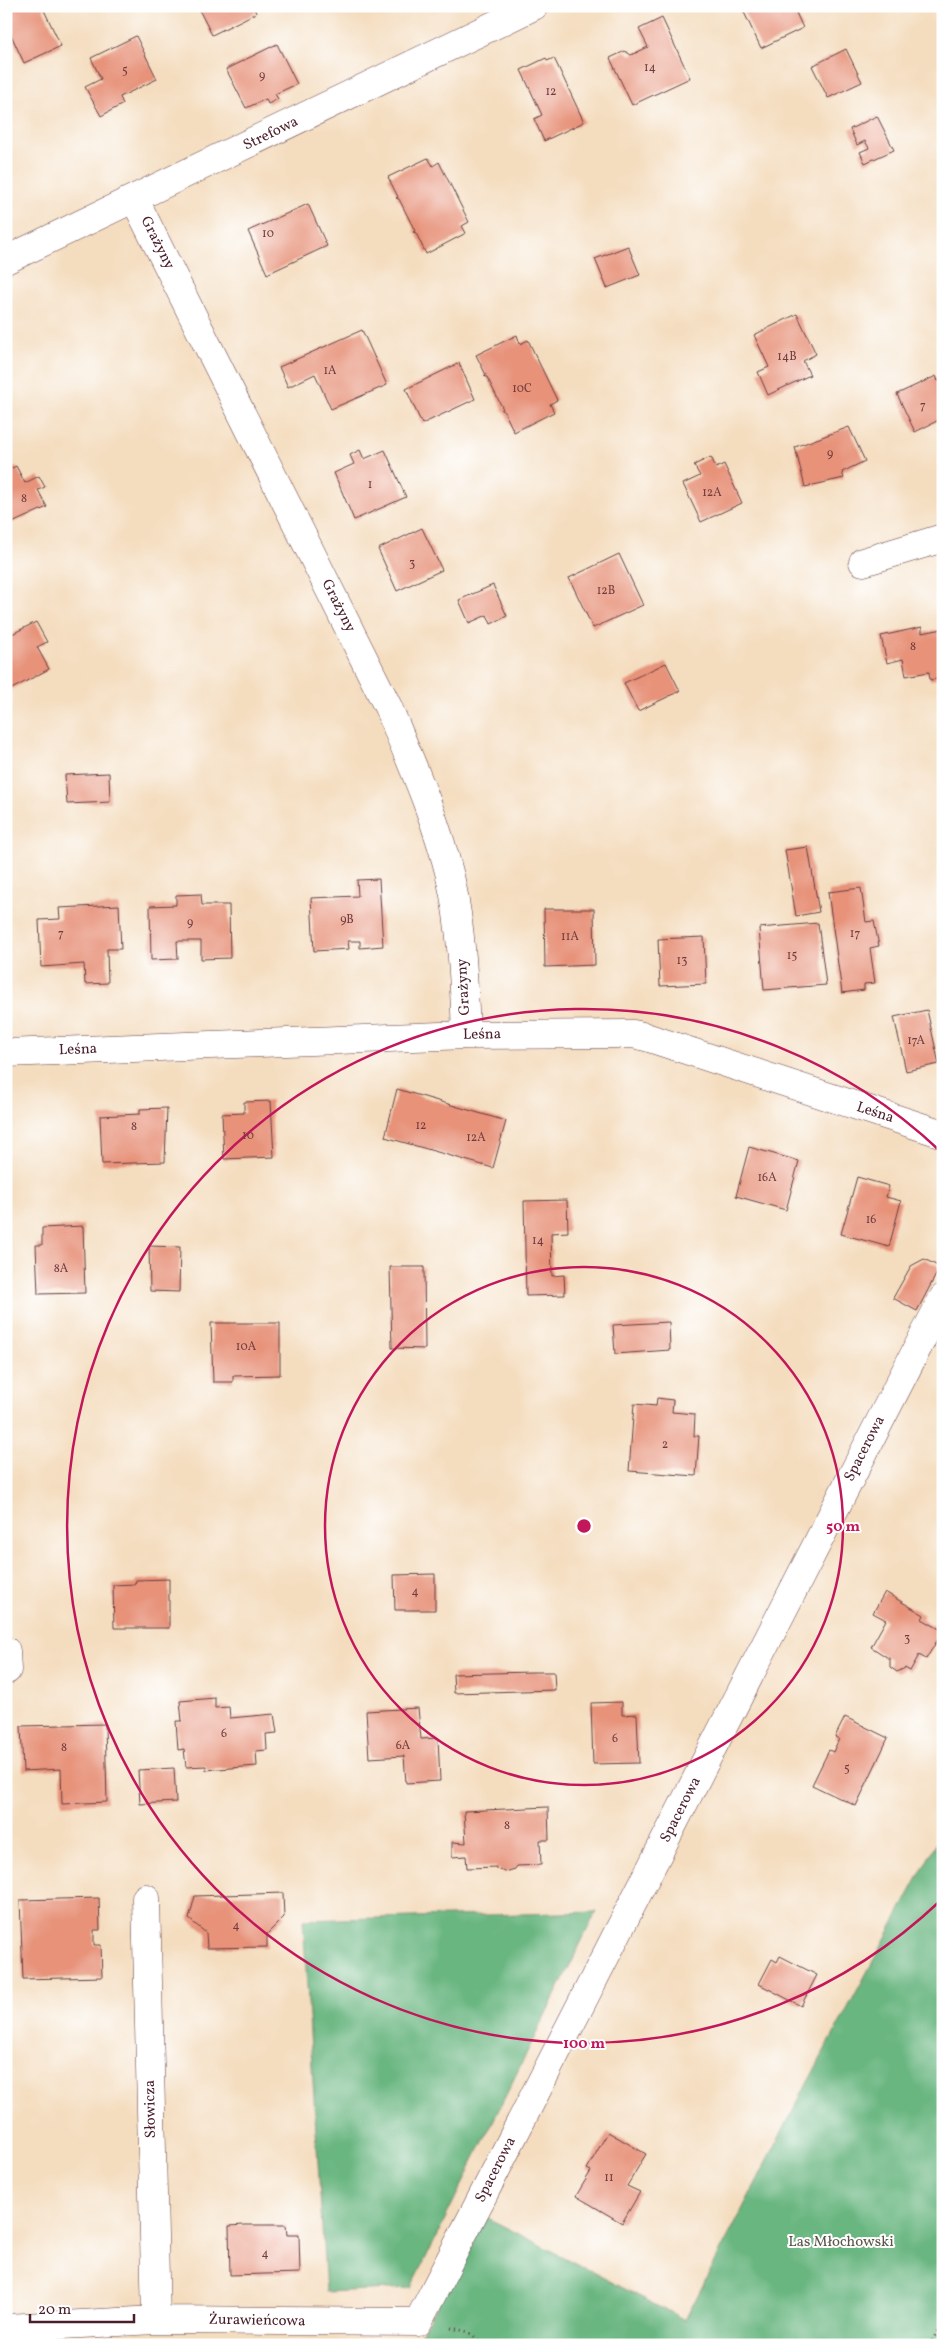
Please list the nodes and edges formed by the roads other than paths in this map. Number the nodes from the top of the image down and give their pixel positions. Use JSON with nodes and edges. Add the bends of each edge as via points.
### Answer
{"nodes":[{"id":1,"x":534,"y":6,"type":"edge"},
{"id":2,"x":135,"y":200,"type":"junction"},
{"id":3,"x":6,"y":260,"type":"edge"},
{"id":4,"x":943,"y":538,"type":"edge"},
{"id":5,"x":863,"y":562,"type":"dead end"},
{"id":6,"x":466,"y":1035,"type":"junction"},
{"id":7,"x":6,"y":1053,"type":"edge"},
{"id":8,"x":943,"y":1134,"type":"edge"},
{"id":9,"x":943,"y":1298,"type":"edge"},
{"id":10,"x":6,"y":1651,"type":"edge"},
{"id":11,"x":7,"y":1670,"type":"edge"},
{"id":12,"x":146,"y":1898,"type":"dead end"},
{"id":13,"x":156,"y":2320,"type":"junction"},
{"id":14,"x":418,"y":2322,"type":"joint"},
{"id":15,"x":6,"y":2328,"type":"edge"}],
"edges":[{"from":1,"to":2,"type":"street","name":"Strefowa"},
{"from":2,"to":3,"type":"street","name":"Strefowa"},
{"from":2,"to":6,"type":"street","name":"Grażyny","via":[[388,707],[417,775],[450,876],[462,955]]},
{"from":4,"to":5,"type":"street"},
{"from":6,"to":7,"type":"street","name":"Leśna"},
{"from":6,"to":8,"type":"street","name":"Leśna","via":[[632,1034]]},
{"from":9,"to":14,"type":"street","name":"Spacerowa"},
{"from":10,"to":11,"type":"street"},
{"from":12,"to":13,"type":"street","name":"Słowicza"},
{"from":13,"to":14,"type":"street","name":"Żurawieńcowa"},
{"from":13,"to":15,"type":"street","name":"Żurawieńcowa"}]}
